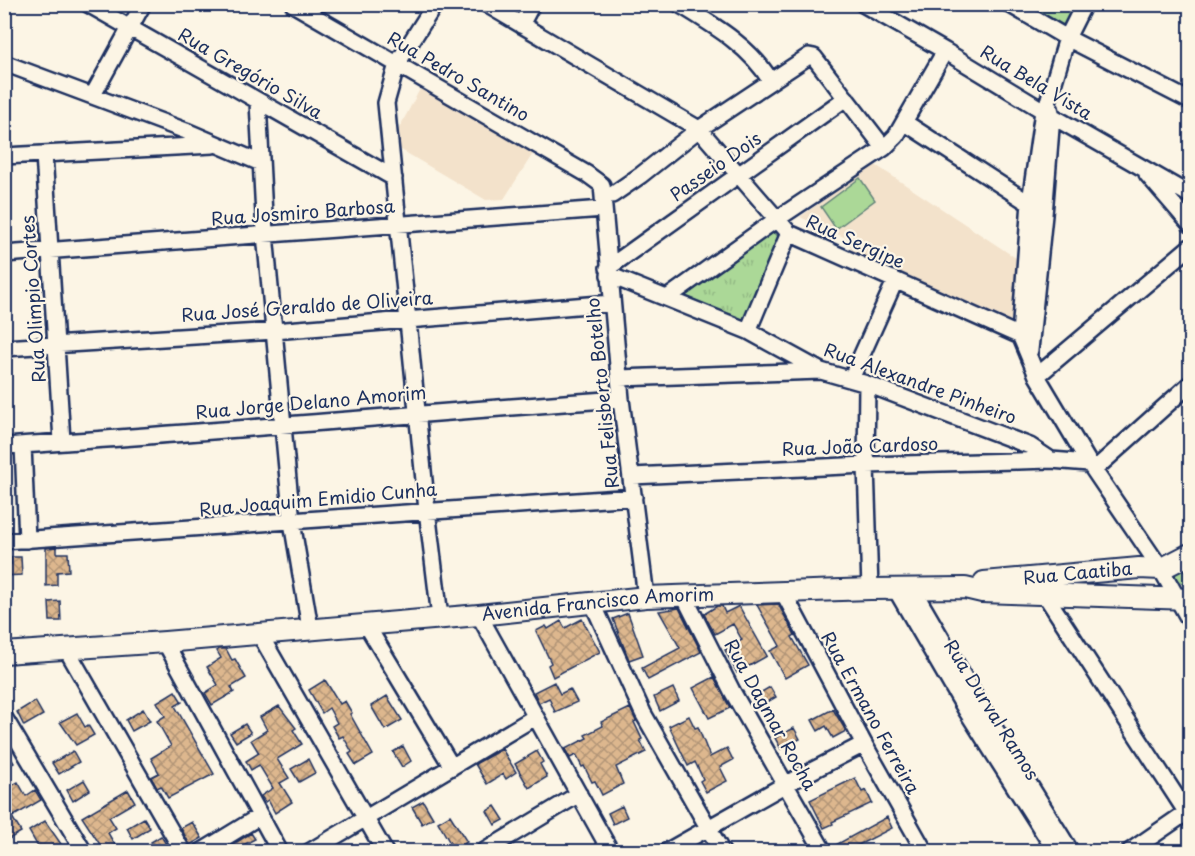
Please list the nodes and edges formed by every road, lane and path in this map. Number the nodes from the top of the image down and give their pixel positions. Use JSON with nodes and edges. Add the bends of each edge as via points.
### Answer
{"nodes":[{"id":1,"x":88,"y":4,"type":"edge"},
{"id":2,"x":143,"y":4,"type":"edge"},
{"id":3,"x":293,"y":4,"type":"edge"},
{"id":4,"x":435,"y":4,"type":"edge"},
{"id":5,"x":486,"y":4,"type":"edge"},
{"id":6,"x":532,"y":4,"type":"edge"},
{"id":7,"x":679,"y":4,"type":"edge"},
{"id":8,"x":863,"y":4,"type":"edge"},
{"id":9,"x":1009,"y":4,"type":"edge"},
{"id":10,"x":1084,"y":4,"type":"edge"},
{"id":11,"x":521,"y":25,"type":"junction"},
{"id":12,"x":130,"y":28,"type":"junction"},
{"id":13,"x":1067,"y":38,"type":"junction"},
{"id":14,"x":945,"y":51,"type":"junction"},
{"id":15,"x":4,"y":63,"type":"edge"},
{"id":16,"x":396,"y":64,"type":"junction"},
{"id":17,"x":770,"y":80,"type":"junction"},
{"id":18,"x":93,"y":95,"type":"junction"},
{"id":19,"x":846,"y":98,"type":"junction"},
{"id":20,"x":1191,"y":101,"type":"edge"},
{"id":21,"x":258,"y":102,"type":"junction"},
{"id":22,"x":1048,"y":110,"type":"junction"},
{"id":23,"x":904,"y":122,"type":"junction"},
{"id":24,"x":699,"y":129,"type":"junction"},
{"id":25,"x":216,"y":145,"type":"junction"},
{"id":26,"x":884,"y":148,"type":"junction"},
{"id":27,"x":44,"y":154,"type":"junction"},
{"id":28,"x":4,"y":156,"type":"edge"},
{"id":29,"x":261,"y":164,"type":"junction"},
{"id":30,"x":1140,"y":166,"type":"junction"},
{"id":31,"x":739,"y":175,"type":"junction"},
{"id":32,"x":394,"y":178,"type":"junction"},
{"id":33,"x":1191,"y":195,"type":"edge"},
{"id":34,"x":603,"y":196,"type":"junction"},
{"id":35,"x":1030,"y":202,"type":"junction"},
{"id":36,"x":1044,"y":215,"type":"junction"},
{"id":37,"x":777,"y":219,"type":"junction"},
{"id":38,"x":1191,"y":224,"type":"edge"},
{"id":39,"x":397,"y":226,"type":"junction"},
{"id":40,"x":266,"y":234,"type":"junction"},
{"id":41,"x":789,"y":234,"type":"junction"},
{"id":42,"x":1191,"y":247,"type":"edge"},
{"id":43,"x":50,"y":251,"type":"junction"},
{"id":44,"x":4,"y":254,"type":"edge"},
{"id":45,"x":609,"y":271,"type":"junction"},
{"id":46,"x":895,"y":281,"type":"junction"},
{"id":47,"x":667,"y":298,"type":"junction"},
{"id":48,"x":612,"y":303,"type":"junction"},
{"id":49,"x":407,"y":319,"type":"junction"},
{"id":50,"x":274,"y":331,"type":"junction"},
{"id":51,"x":748,"y":331,"type":"junction"},
{"id":52,"x":1026,"y":338,"type":"junction"},
{"id":53,"x":56,"y":344,"type":"junction"},
{"id":54,"x":4,"y":348,"type":"edge"},
{"id":55,"x":821,"y":371,"type":"junction"},
{"id":56,"x":1038,"y":376,"type":"junction"},
{"id":57,"x":619,"y":378,"type":"junction"},
{"id":58,"x":851,"y":379,"type":"junction"},
{"id":59,"x":867,"y":384,"type":"junction"},
{"id":60,"x":1191,"y":384,"type":"edge"},
{"id":61,"x":621,"y":399,"type":"junction"},
{"id":62,"x":417,"y":413,"type":"junction"},
{"id":63,"x":282,"y":426,"type":"junction"},
{"id":64,"x":62,"y":441,"type":"junction"},
{"id":65,"x":23,"y":445,"type":"junction"},
{"id":66,"x":4,"y":446,"type":"edge"},
{"id":67,"x":1051,"y":460,"type":"junction"},
{"id":68,"x":866,"y":465,"type":"junction"},
{"id":69,"x":1091,"y":466,"type":"junction"},
{"id":70,"x":632,"y":476,"type":"junction"},
{"id":71,"x":634,"y":497,"type":"junction"},
{"id":72,"x":428,"y":510,"type":"junction"},
{"id":73,"x":292,"y":522,"type":"junction"},
{"id":74,"x":27,"y":540,"type":"junction"},
{"id":75,"x":4,"y":541,"type":"edge"},
{"id":76,"x":1191,"y":554,"type":"edge"},
{"id":77,"x":1161,"y":569,"type":"junction"},
{"id":78,"x":1034,"y":577,"type":"junction"},
{"id":79,"x":904,"y":588,"type":"junction"},
{"id":80,"x":965,"y":588,"type":"junction"},
{"id":81,"x":870,"y":589,"type":"junction"},
{"id":82,"x":783,"y":592,"type":"junction"},
{"id":83,"x":1044,"y":594,"type":"junction"},
{"id":84,"x":684,"y":596,"type":"junction"},
{"id":85,"x":646,"y":597,"type":"junction"},
{"id":86,"x":1185,"y":599,"type":"edge"},
{"id":87,"x":593,"y":604,"type":"junction"},
{"id":88,"x":479,"y":615,"type":"junction"},
{"id":89,"x":441,"y":617,"type":"junction"},
{"id":90,"x":1191,"y":621,"type":"edge"},
{"id":91,"x":366,"y":624,"type":"junction"},
{"id":92,"x":310,"y":628,"type":"junction"},
{"id":93,"x":259,"y":633,"type":"junction"},
{"id":94,"x":165,"y":642,"type":"junction"},
{"id":95,"x":67,"y":650,"type":"junction"},
{"id":96,"x":4,"y":653,"type":"edge"},
{"id":97,"x":4,"y":717,"type":"edge"},
{"id":98,"x":535,"y":717,"type":"junction"},
{"id":99,"x":864,"y":744,"type":"junction"},
{"id":100,"x":452,"y":766,"type":"junction"},
{"id":101,"x":786,"y":784,"type":"junction"},
{"id":102,"x":579,"y":794,"type":"junction"},
{"id":103,"x":1189,"y":812,"type":"edge"},
{"id":104,"x":260,"y":816,"type":"junction"},
{"id":105,"x":366,"y":819,"type":"junction"},
{"id":106,"x":709,"y":827,"type":"junction"},
{"id":107,"x":84,"y":852,"type":"edge"},
{"id":108,"x":183,"y":852,"type":"edge"},
{"id":109,"x":201,"y":852,"type":"edge"},
{"id":110,"x":280,"y":852,"type":"edge"},
{"id":111,"x":309,"y":852,"type":"edge"},
{"id":112,"x":385,"y":852,"type":"edge"},
{"id":113,"x":483,"y":852,"type":"edge"},
{"id":114,"x":611,"y":852,"type":"edge"},
{"id":115,"x":666,"y":852,"type":"edge"},
{"id":116,"x":722,"y":852,"type":"edge"},
{"id":117,"x":824,"y":852,"type":"edge"},
{"id":118,"x":925,"y":852,"type":"edge"},
{"id":119,"x":1056,"y":852,"type":"edge"},
{"id":120,"x":1071,"y":852,"type":"edge"},
{"id":121,"x":1129,"y":852,"type":"edge"}],
"edges":[{"from":1,"to":12,"type":"street","name":"Rua Gregório Silva"},
{"from":2,"to":12,"type":"street"},
{"from":3,"to":16,"type":"street","name":"Rua Pedro Santino"},
{"from":4,"to":16,"type":"street"},
{"from":5,"to":11,"type":"street","name":"Rua Sergipe"},
{"from":6,"to":11,"type":"street"},
{"from":7,"to":17,"type":"street","via":[[733,40],[757,61]]},
{"from":8,"to":14,"type":"street","name":"Rua Bela Vista"},
{"from":9,"to":13,"type":"street"},
{"from":10,"to":13,"type":"street"},
{"from":11,"to":24,"type":"street","name":"Rua Sergipe"},
{"from":12,"to":18,"type":"street"},
{"from":12,"to":21,"type":"street","name":"Rua Gregório Silva"},
{"from":13,"to":20,"type":"street"},
{"from":13,"to":22,"type":"street"},
{"from":14,"to":22,"type":"street","name":"Rua Bela Vista"},
{"from":14,"to":23,"type":"street"},
{"from":15,"to":18,"type":"street"},
{"from":16,"to":32,"type":"street","via":[[386,103]]},
{"from":16,"to":34,"type":"street","name":"Rua Pedro Santino","via":[[587,174]]},
{"from":17,"to":19,"type":"street","via":[[811,56]]},
{"from":17,"to":24,"type":"street"},
{"from":18,"to":25,"type":"street"},
{"from":19,"to":26,"type":"street"},
{"from":19,"to":31,"type":"street","name":"Passeio Dois"},
{"from":21,"to":29,"type":"street"},
{"from":21,"to":32,"type":"street","name":"Rua Gregório Silva"},
{"from":22,"to":30,"type":"street","name":"Rua Bela Vista"},
{"from":22,"to":35,"type":"street"},
{"from":22,"to":36,"type":"street"},
{"from":23,"to":26,"type":"street"},
{"from":23,"to":35,"type":"street"},
{"from":24,"to":31,"type":"street","name":"Rua Sergipe"},
{"from":24,"to":34,"type":"street","via":[[641,175],[612,195]]},
{"from":25,"to":27,"type":"street"},
{"from":25,"to":29,"type":"street"},
{"from":26,"to":37,"type":"street"},
{"from":27,"to":28,"type":"street"},
{"from":27,"to":43,"type":"street","name":"Rua Olimpio Cortes"},
{"from":29,"to":40,"type":"street"},
{"from":30,"to":33,"type":"street","name":"Rua Bela Vista"},
{"from":30,"to":38,"type":"street"},
{"from":31,"to":37,"type":"street","name":"Rua Sergipe"},
{"from":31,"to":45,"type":"street","name":"Passeio Dois"},
{"from":32,"to":39,"type":"street"},
{"from":34,"to":39,"type":"street","name":"Rua Josmiro Barbosa"},
{"from":34,"to":45,"type":"street","name":"Rua Felisberto Botelho"},
{"from":35,"to":36,"type":"street"},
{"from":35,"to":52,"type":"street"},
{"from":36,"to":52,"type":"street"},
{"from":37,"to":41,"type":"street","name":"Rua Sergipe"},
{"from":37,"to":47,"type":"street"},
{"from":39,"to":40,"type":"street","name":"Rua Josmiro Barbosa"},
{"from":39,"to":49,"type":"street"},
{"from":40,"to":43,"type":"street","name":"Rua Josmiro Barbosa"},
{"from":40,"to":50,"type":"street"},
{"from":41,"to":46,"type":"street","name":"Rua Sergipe"},
{"from":41,"to":51,"type":"street"},
{"from":42,"to":56,"type":"street"},
{"from":43,"to":44,"type":"street","name":"Rua Josmiro Barbosa"},
{"from":43,"to":53,"type":"street","name":"Rua Olimpio Cortes"},
{"from":45,"to":47,"type":"street","name":"Rua Alexandre Pinheiro"},
{"from":45,"to":48,"type":"street","name":"Rua Felisberto Botelho"},
{"from":46,"to":52,"type":"street","name":"Rua Sergipe"},
{"from":46,"to":58,"type":"street"},
{"from":47,"to":51,"type":"street","name":"Rua Alexandre Pinheiro"},
{"from":48,"to":49,"type":"street","name":"Rua José Geraldo de Oliveira"},
{"from":48,"to":57,"type":"street","name":"Rua Felisberto Botelho"},
{"from":49,"to":50,"type":"street","name":"Rua José Geraldo de Oliveira"},
{"from":49,"to":62,"type":"street"},
{"from":50,"to":53,"type":"street","name":"Rua José Geraldo de Oliveira"},
{"from":50,"to":63,"type":"street"},
{"from":51,"to":55,"type":"street","name":"Rua Alexandre Pinheiro"},
{"from":52,"to":56,"type":"street","via":[[1029,358]]},
{"from":53,"to":54,"type":"street","name":"Rua José Geraldo de Oliveira"},
{"from":53,"to":64,"type":"street","name":"Rua Olimpio Cortes"},
{"from":55,"to":57,"type":"street"},
{"from":55,"to":58,"type":"street","name":"Rua Alexandre Pinheiro"},
{"from":56,"to":69,"type":"street"},
{"from":57,"to":61,"type":"street","name":"Rua Felisberto Botelho"},
{"from":58,"to":59,"type":"street","name":"Rua Alexandre Pinheiro"},
{"from":59,"to":67,"type":"street","name":"Rua Alexandre Pinheiro","via":[[1030,446]]},
{"from":59,"to":68,"type":"street"},
{"from":60,"to":69,"type":"street"},
{"from":61,"to":62,"type":"street","name":"Rua Jorge Delano Amorim"},
{"from":61,"to":70,"type":"street","name":"Rua Felisberto Botelho"},
{"from":62,"to":63,"type":"street","name":"Rua Jorge Delano Amorim"},
{"from":62,"to":72,"type":"street"},
{"from":63,"to":64,"type":"street","name":"Rua Jorge Delano Amorim"},
{"from":63,"to":73,"type":"street"},
{"from":64,"to":65,"type":"street","name":"Rua Jorge Delano Amorim"},
{"from":65,"to":66,"type":"street","name":"Rua Jorge Delano Amorim"},
{"from":65,"to":74,"type":"street"},
{"from":67,"to":68,"type":"street","name":"Rua João Cardoso"},
{"from":67,"to":69,"type":"street","name":"Rua João Cardoso"},
{"from":68,"to":70,"type":"street","name":"Rua João Cardoso"},
{"from":68,"to":81,"type":"street"},
{"from":69,"to":77,"type":"street"},
{"from":70,"to":71,"type":"street","name":"Rua Felisberto Botelho"},
{"from":71,"to":72,"type":"street","name":"Rua Joaquim Emidio Cunha"},
{"from":71,"to":85,"type":"street","name":"Rua Felisberto Botelho"},
{"from":72,"to":73,"type":"street","name":"Rua Joaquim Emidio Cunha"},
{"from":72,"to":89,"type":"street"},
{"from":73,"to":74,"type":"street","name":"Rua Joaquim Emidio Cunha"},
{"from":73,"to":92,"type":"street"},
{"from":74,"to":75,"type":"street","name":"Rua Joaquim Emidio Cunha"},
{"from":76,"to":77,"type":"main road","name":"Rua Caatiba"},
{"from":77,"to":78,"type":"main road","name":"Rua Caatiba"},
{"from":77,"to":86,"type":"street"},
{"from":78,"to":80,"type":"main road","name":"Rua Caatiba","via":[[974,583]]},
{"from":78,"to":83,"type":"street"},
{"from":79,"to":80,"type":"main road","name":"Avenida Francisco Amorim"},
{"from":79,"to":81,"type":"main road","name":"Avenida Francisco Amorim"},
{"from":79,"to":119,"type":"street","name":"Rua Durval Ramos","via":[[966,710]]},
{"from":79,"to":120,"type":"street","name":"Rua Durval Ramos"},
{"from":80,"to":83,"type":"main road","name":"Avenida Francisco Amorim"},
{"from":81,"to":82,"type":"main road","name":"Avenida Francisco Amorim"},
{"from":82,"to":84,"type":"main road","name":"Avenida Francisco Amorim"},
{"from":82,"to":99,"type":"street","name":"Rua Ermano Ferreira"},
{"from":83,"to":86,"type":"main road","name":"Avenida Francisco Amorim"},
{"from":83,"to":103,"type":"street"},
{"from":84,"to":85,"type":"main road","name":"Avenida Francisco Amorim"},
{"from":84,"to":101,"type":"street","name":"Rua Dagmar Rocha","via":[[732,691]]},
{"from":85,"to":87,"type":"main road","name":"Avenida Francisco Amorim"},
{"from":86,"to":90,"type":"street"},
{"from":87,"to":88,"type":"main road","name":"Avenida Francisco Amorim"},
{"from":87,"to":106,"type":"street","via":[[643,712]]},
{"from":88,"to":89,"type":"main road","name":"Avenida Francisco Amorim"},
{"from":88,"to":98,"type":"street"},
{"from":89,"to":91,"type":"main road","name":"Avenida Francisco Amorim"},
{"from":91,"to":92,"type":"main road","name":"Avenida Francisco Amorim"},
{"from":91,"to":100,"type":"street"},
{"from":92,"to":93,"type":"main road","name":"Avenida Francisco Amorim"},
{"from":93,"to":94,"type":"main road","name":"Avenida Francisco Amorim"},
{"from":93,"to":105,"type":"street"},
{"from":94,"to":95,"type":"main road","name":"Avenida Francisco Amorim"},
{"from":94,"to":104,"type":"street"},
{"from":95,"to":96,"type":"main road","name":"Avenida Francisco Amorim"},
{"from":95,"to":108,"type":"street"},
{"from":97,"to":107,"type":"street"},
{"from":98,"to":100,"type":"street"},
{"from":98,"to":102,"type":"street"},
{"from":99,"to":101,"type":"street"},
{"from":99,"to":118,"type":"street","name":"Rua Ermano Ferreira"},
{"from":100,"to":105,"type":"street"},
{"from":101,"to":106,"type":"street"},
{"from":101,"to":117,"type":"street","name":"Rua Dagmar Rocha"},
{"from":102,"to":113,"type":"street"},
{"from":102,"to":114,"type":"street"},
{"from":103,"to":121,"type":"street"},
{"from":104,"to":109,"type":"street"},
{"from":104,"to":110,"type":"street"},
{"from":105,"to":111,"type":"street"},
{"from":105,"to":112,"type":"street"},
{"from":106,"to":115,"type":"street"},
{"from":106,"to":116,"type":"street"}]}
